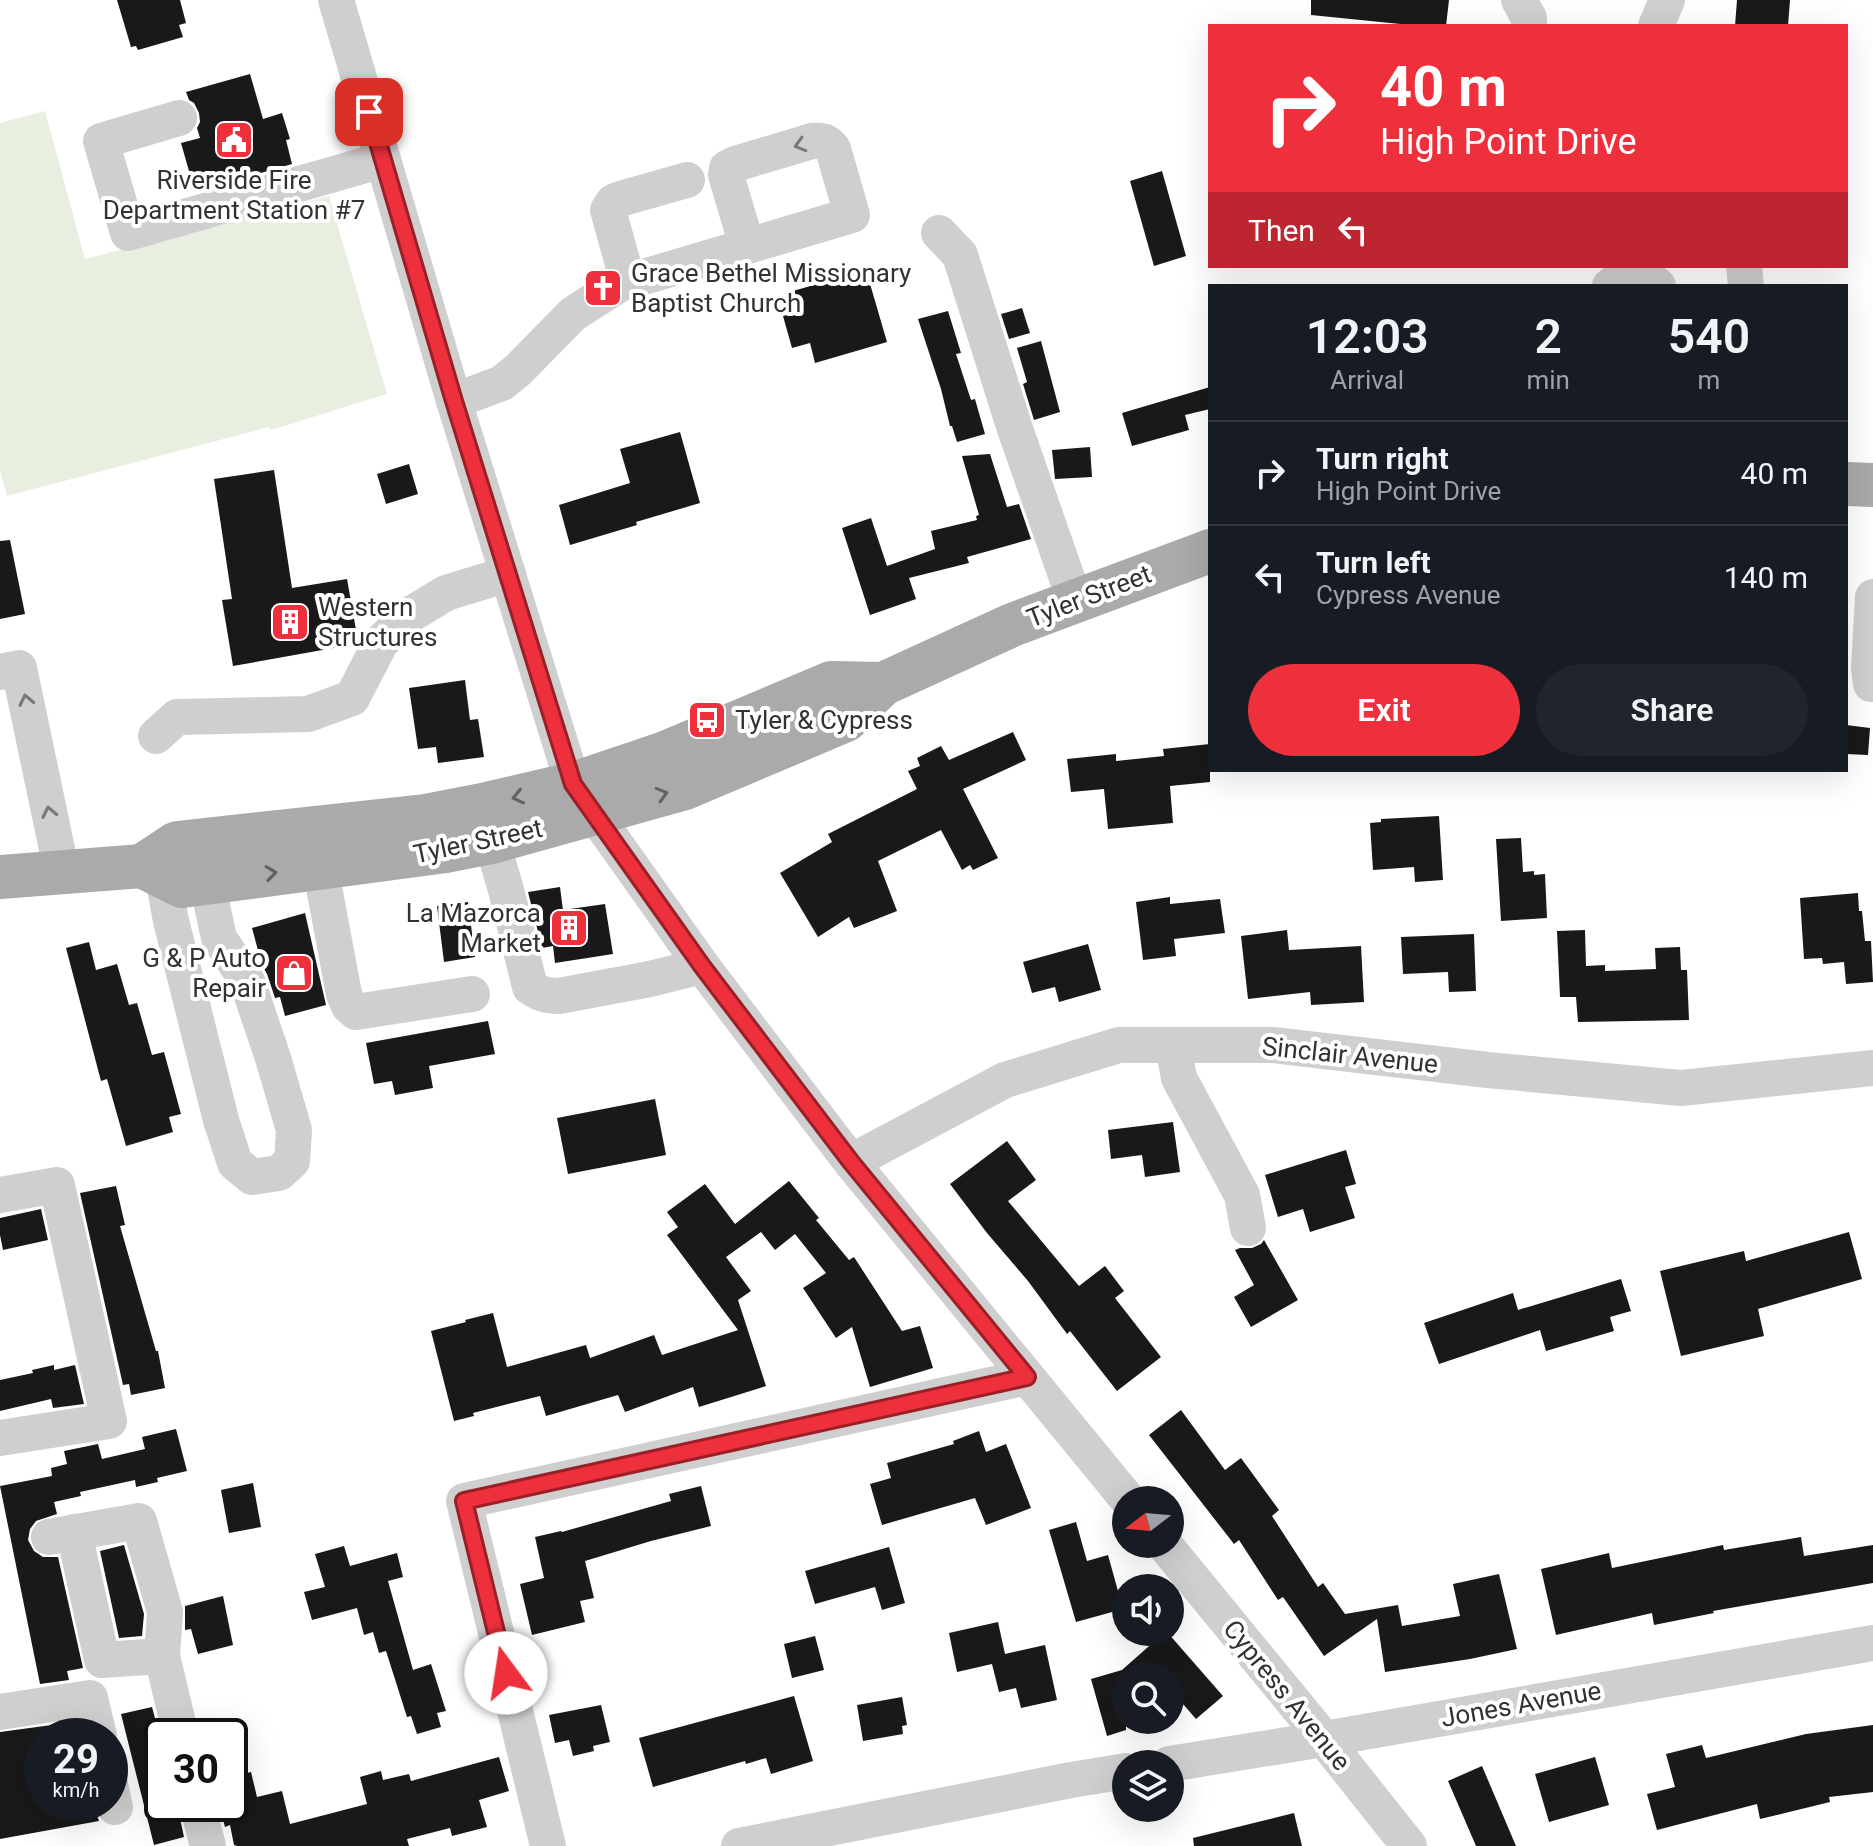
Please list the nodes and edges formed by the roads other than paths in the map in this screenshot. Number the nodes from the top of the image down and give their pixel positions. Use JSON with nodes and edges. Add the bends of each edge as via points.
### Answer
{"nodes":[{"id":1,"x":336,"y":0,"type":"edge"},
{"id":2,"x":1519,"y":0,"type":"edge"},
{"id":3,"x":1667,"y":0,"type":"edge"},
{"id":4,"x":1529,"y":24,"type":"edge"},
{"id":5,"x":1657,"y":24,"type":"edge"},
{"id":6,"x":179,"y":118,"type":"dead end"},
{"id":7,"x":383,"y":160,"type":"junction"},
{"id":8,"x":687,"y":180,"type":"dead end"},
{"id":9,"x":939,"y":233,"type":"dead end"},
{"id":10,"x":747,"y":246,"type":"junction"},
{"id":11,"x":628,"y":282,"type":"junction"},
{"id":12,"x":1613,"y":284,"type":"edge"},
{"id":13,"x":1656,"y":284,"type":"edge"},
{"id":14,"x":454,"y":401,"type":"junction"},
{"id":15,"x":1848,"y":484,"type":"edge"},
{"id":16,"x":1873,"y":485,"type":"edge"},
{"id":17,"x":1208,"y":552,"type":"edge"},
{"id":18,"x":508,"y":574,"type":"junction"},
{"id":19,"x":1873,"y":597,"type":"edge"},
{"id":20,"x":1075,"y":601,"type":"junction"},
{"id":21,"x":0,"y":672,"type":"edge"},
{"id":22,"x":1871,"y":684,"type":"edge"},
{"id":23,"x":156,"y":736,"type":"dead end"},
{"id":24,"x":584,"y":799,"type":"junction"},
{"id":25,"x":492,"y":842,"type":"junction"},
{"id":26,"x":320,"y":866,"type":"junction"},
{"id":27,"x":153,"y":871,"type":"junction"},
{"id":28,"x":62,"y":873,"type":"junction"},
{"id":29,"x":0,"y":877,"type":"edge"},
{"id":30,"x":207,"y":882,"type":"junction"},
{"id":31,"x":702,"y":966,"type":"junction"},
{"id":32,"x":472,"y":994,"type":"dead end"},
{"id":33,"x":1173,"y":1045,"type":"junction"},
{"id":34,"x":1873,"y":1068,"type":"edge"},
{"id":35,"x":851,"y":1162,"type":"junction"},
{"id":36,"x":0,"y":1195,"type":"edge"},
{"id":37,"x":1248,"y":1228,"type":"dead end"},
{"id":38,"x":1027,"y":1377,"type":"junction"},
{"id":39,"x":0,"y":1438,"type":"edge"},
{"id":40,"x":1117,"y":1486,"type":"edge"},
{"id":41,"x":1175,"y":1558,"type":"edge"},
{"id":42,"x":1873,"y":1643,"type":"edge"},
{"id":43,"x":162,"y":1656,"type":"junction"},
{"id":44,"x":0,"y":1712,"type":"edge"},
{"id":45,"x":95,"y":1718,"type":"edge"},
{"id":46,"x":177,"y":1718,"type":"edge"},
{"id":47,"x":1324,"y":1739,"type":"junction"},
{"id":48,"x":1184,"y":1762,"type":"edge"},
{"id":49,"x":1112,"y":1773,"type":"edge"},
{"id":50,"x":202,"y":1822,"type":"edge"},
{"id":51,"x":208,"y":1846,"type":"edge"},
{"id":52,"x":548,"y":1846,"type":"edge"},
{"id":53,"x":739,"y":1846,"type":"edge"},
{"id":54,"x":1409,"y":1846,"type":"edge"}],
"edges":[{"from":1,"to":7,"type":"street"},
{"from":2,"to":4,"type":"street"},
{"from":3,"to":5,"type":"street"},
{"from":6,"to":7,"type":"street","via":[[101,141],[128,233]]},
{"from":7,"to":14,"type":"street"},
{"from":8,"to":11,"type":"street","via":[[620,199],[608,210]]},
{"from":9,"to":20,"type":"street","via":[[960,255]]},
{"from":10,"to":10,"type":"street","one_way":true,"via":[[852,215],[828,143],[812,141],[727,168]]},
{"from":10,"to":11,"type":"street"},
{"from":11,"to":14,"type":"street","via":[[573,314],[502,383]]},
{"from":12,"to":13,"type":"street","via":[[1625,275]]},
{"from":14,"to":18,"type":"street"},
{"from":15,"to":16,"type":"main road"},
{"from":17,"to":20,"type":"main road","name":"Tyler Street"},
{"from":18,"to":23,"type":"street","via":[[446,593],[408,616],[381,642],[352,698],[308,714],[177,717]]},
{"from":18,"to":24,"type":"street"},
{"from":19,"to":22,"type":"street"},
{"from":20,"to":24,"type":"main road","name":"Tyler Street","via":[[883,684],[846,720],[685,788]]},
{"from":28,"to":21,"type":"street","one_way":true,"via":[[19,668]]},
{"from":24,"to":25,"type":"main road","name":"Tyler Street"},
{"from":24,"to":27,"type":"main road","name":"Tyler Street","one_way":true,"via":[[177,843]]},
{"from":24,"to":31,"type":"street"},
{"from":25,"to":26,"type":"main road","name":"Tyler Street"},
{"from":25,"to":31,"type":"street","via":[[530,987],[537,992],[559,996]]},
{"from":30,"to":26,"type":"main road","name":"Tyler Street","one_way":true},
{"from":26,"to":32,"type":"street","via":[[344,994],[356,1012]]},
{"from":27,"to":28,"type":"main road","name":"Tyler Street"},
{"from":27,"to":30,"type":"main road","name":"Tyler Street","via":[[182,886]]},
{"from":27,"to":30,"type":"street","via":[[235,1163],[252,1177],[279,1173],[292,1161],[294,1130],[247,981],[219,938]]},
{"from":28,"to":29,"type":"main road","name":"Tyler Street"},
{"from":31,"to":35,"type":"street"},
{"from":33,"to":34,"type":"street","name":"Sinclair Avenue","via":[[1273,1045],[1681,1088]]},
{"from":33,"to":35,"type":"street","name":"Sinclair Avenue","via":[[1119,1045],[1005,1080]]},
{"from":33,"to":37,"type":"street","via":[[1179,1078],[1242,1195]]},
{"from":35,"to":38,"type":"street"},
{"from":36,"to":39,"type":"street","via":[[57,1185],[109,1421]]},
{"from":38,"to":40,"type":"street"},
{"from":38,"to":52,"type":"street","via":[[464,1501]]},
{"from":41,"to":47,"type":"street","name":"Cypress Avenue"},
{"from":42,"to":47,"type":"street","name":"Jones Avenue"},
{"from":43,"to":43,"type":"street","via":[[165,1612],[139,1521],[62,1535],[102,1660]]},
{"from":43,"to":46,"type":"street"},
{"from":44,"to":45,"type":"street","via":[[90,1698]]},
{"from":47,"to":48,"type":"street","name":"Jones Avenue"},
{"from":47,"to":54,"type":"street","name":"Cypress Avenue"},
{"from":49,"to":53,"type":"street"},
{"from":50,"to":51,"type":"street"}]}
